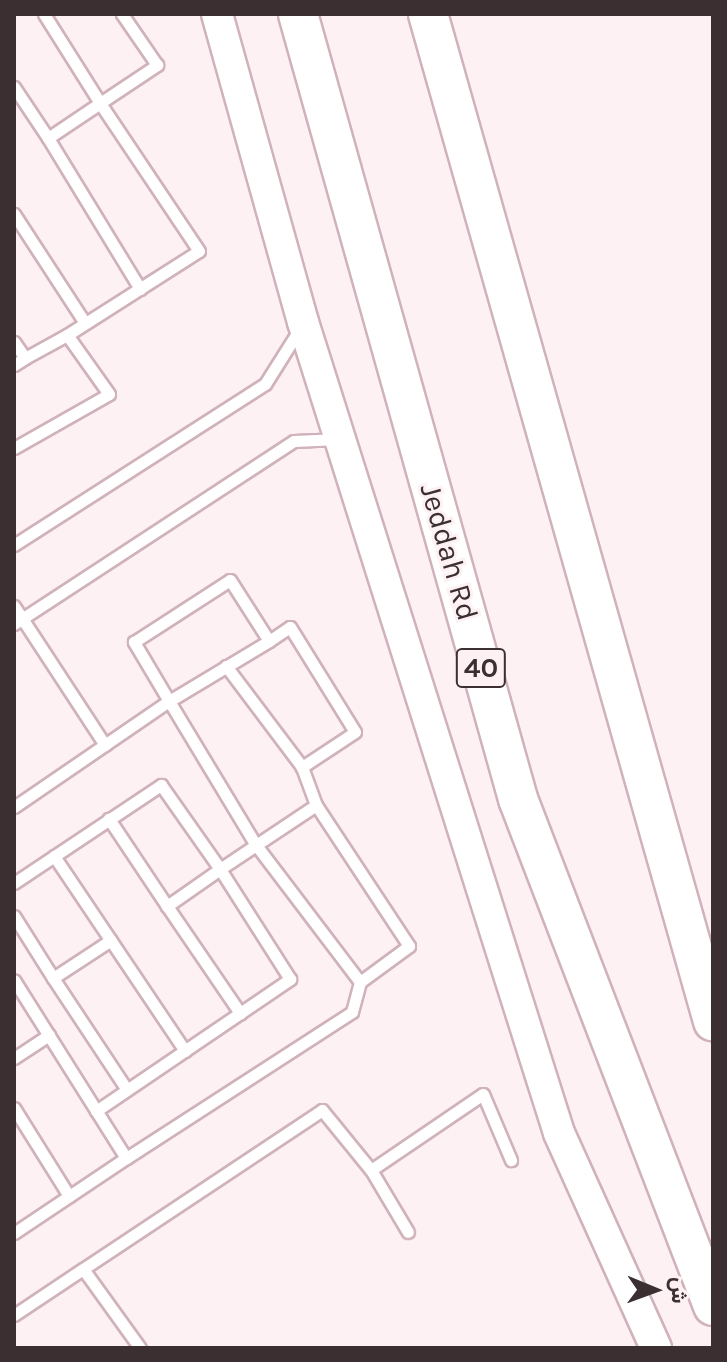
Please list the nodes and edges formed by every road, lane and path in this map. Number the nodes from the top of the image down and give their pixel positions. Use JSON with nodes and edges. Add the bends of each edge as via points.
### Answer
{"nodes":[{"id":1,"x":44,"y":14,"type":"edge"},
{"id":2,"x":122,"y":14,"type":"edge"},
{"id":3,"x":217,"y":14,"type":"edge"},
{"id":4,"x":298,"y":14,"type":"edge"},
{"id":5,"x":428,"y":14,"type":"edge"},
{"id":6,"x":14,"y":87,"type":"edge"},
{"id":7,"x":100,"y":103,"type":"junction"},
{"id":8,"x":48,"y":138,"type":"junction"},
{"id":9,"x":14,"y":214,"type":"edge"},
{"id":10,"x":140,"y":289,"type":"junction"},
{"id":11,"x":303,"y":322,"type":"junction"},
{"id":12,"x":85,"y":323,"type":"junction"},
{"id":13,"x":67,"y":335,"type":"junction"},
{"id":14,"x":14,"y":342,"type":"edge"},
{"id":15,"x":19,"y":362,"type":"edge"},
{"id":16,"x":342,"y":439,"type":"junction"},
{"id":17,"x":14,"y":448,"type":"edge"},
{"id":18,"x":14,"y":545,"type":"edge"},
{"id":19,"x":14,"y":606,"type":"edge"},
{"id":20,"x":18,"y":621,"type":"edge"},
{"id":21,"x":269,"y":641,"type":"junction"},
{"id":22,"x":226,"y":666,"type":"junction"},
{"id":23,"x":169,"y":701,"type":"junction"},
{"id":24,"x":105,"y":745,"type":"junction"},
{"id":25,"x":302,"y":767,"type":"junction"},
{"id":26,"x":316,"y":805,"type":"junction"},
{"id":27,"x":14,"y":807,"type":"edge"},
{"id":28,"x":109,"y":819,"type":"junction"},
{"id":29,"x":256,"y":845,"type":"junction"},
{"id":30,"x":54,"y":856,"type":"junction"},
{"id":31,"x":220,"y":869,"type":"junction"},
{"id":32,"x":14,"y":883,"type":"edge"},
{"id":33,"x":167,"y":906,"type":"junction"},
{"id":34,"x":14,"y":916,"type":"edge"},
{"id":35,"x":111,"y":940,"type":"junction"},
{"id":36,"x":53,"y":978,"type":"junction"},
{"id":37,"x":14,"y":980,"type":"edge"},
{"id":38,"x":360,"y":982,"type":"junction"},
{"id":39,"x":240,"y":1013,"type":"junction"},
{"id":40,"x":713,"y":1021,"type":"edge"},
{"id":41,"x":49,"y":1035,"type":"junction"},
{"id":42,"x":185,"y":1051,"type":"junction"},
{"id":43,"x":14,"y":1058,"type":"edge"},
{"id":44,"x":127,"y":1090,"type":"junction"},
{"id":45,"x":14,"y":1108,"type":"edge"},
{"id":46,"x":96,"y":1111,"type":"junction"},
{"id":47,"x":126,"y":1158,"type":"junction"},
{"id":48,"x":511,"y":1160,"type":"dead end"},
{"id":49,"x":371,"y":1170,"type":"junction"},
{"id":50,"x":69,"y":1196,"type":"junction"},
{"id":51,"x":408,"y":1232,"type":"dead end"},
{"id":52,"x":14,"y":1233,"type":"edge"},
{"id":53,"x":83,"y":1269,"type":"junction"},
{"id":54,"x":713,"y":1306,"type":"edge"},
{"id":55,"x":14,"y":1315,"type":"edge"},
{"id":56,"x":140,"y":1348,"type":"edge"},
{"id":57,"x":656,"y":1348,"type":"edge"}],
"edges":[{"from":1,"to":7,"type":"lane"},
{"from":2,"to":7,"type":"lane","via":[[157,65]]},
{"from":3,"to":11,"type":"street"},
{"from":4,"to":54,"type":"highway","name":"Jeddah Rd","number":"40","via":[[518,799]]},
{"from":5,"to":40,"type":"highway"},
{"from":6,"to":8,"type":"lane"},
{"from":7,"to":8,"type":"lane"},
{"from":7,"to":10,"type":"lane","via":[[199,251]]},
{"from":8,"to":10,"type":"lane"},
{"from":9,"to":12,"type":"lane"},
{"from":10,"to":12,"type":"lane"},
{"from":11,"to":16,"type":"street"},
{"from":11,"to":18,"type":"lane","via":[[265,384]]},
{"from":12,"to":13,"type":"lane"},
{"from":13,"to":15,"type":"lane"},
{"from":13,"to":17,"type":"lane","via":[[109,394]]},
{"from":14,"to":15,"type":"lane"},
{"from":16,"to":20,"type":"lane","via":[[294,441]]},
{"from":16,"to":57,"type":"street","via":[[559,1133]]},
{"from":19,"to":20,"type":"lane"},
{"from":20,"to":24,"type":"lane"},
{"from":21,"to":22,"type":"lane"},
{"from":21,"to":23,"type":"lane","via":[[230,580],[134,642]]},
{"from":21,"to":25,"type":"lane","via":[[290,627],[355,732]]},
{"from":22,"to":23,"type":"lane"},
{"from":22,"to":25,"type":"lane"},
{"from":23,"to":24,"type":"lane"},
{"from":23,"to":29,"type":"lane"},
{"from":24,"to":27,"type":"lane"},
{"from":25,"to":26,"type":"lane"},
{"from":26,"to":29,"type":"lane"},
{"from":26,"to":38,"type":"lane","via":[[409,946]]},
{"from":28,"to":30,"type":"lane"},
{"from":28,"to":31,"type":"lane","via":[[161,785]]},
{"from":28,"to":33,"type":"lane"},
{"from":29,"to":31,"type":"lane"},
{"from":29,"to":38,"type":"lane"},
{"from":30,"to":32,"type":"lane"},
{"from":30,"to":35,"type":"lane"},
{"from":31,"to":33,"type":"lane"},
{"from":31,"to":39,"type":"lane","via":[[290,979]]},
{"from":33,"to":39,"type":"lane"},
{"from":34,"to":36,"type":"lane"},
{"from":35,"to":36,"type":"lane"},
{"from":35,"to":42,"type":"lane"},
{"from":36,"to":44,"type":"lane"},
{"from":37,"to":41,"type":"lane"},
{"from":38,"to":47,"type":"lane","via":[[352,1012]]},
{"from":39,"to":42,"type":"lane"},
{"from":41,"to":43,"type":"lane"},
{"from":41,"to":46,"type":"lane"},
{"from":42,"to":44,"type":"lane"},
{"from":44,"to":46,"type":"lane"},
{"from":45,"to":50,"type":"lane"},
{"from":46,"to":47,"type":"lane"},
{"from":47,"to":50,"type":"lane"},
{"from":48,"to":49,"type":"lane","via":[[483,1094]]},
{"from":49,"to":51,"type":"lane"},
{"from":49,"to":53,"type":"lane","via":[[322,1110]]},
{"from":50,"to":52,"type":"lane"},
{"from":53,"to":55,"type":"lane"},
{"from":53,"to":56,"type":"lane"}]}
